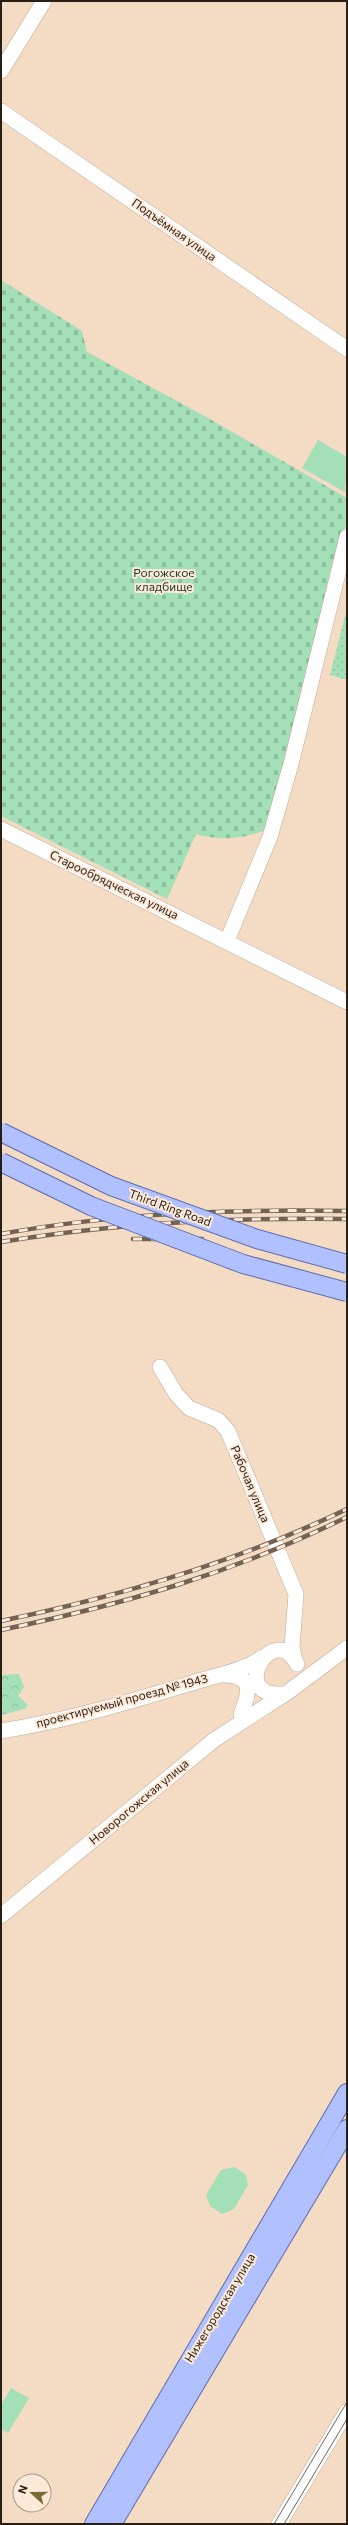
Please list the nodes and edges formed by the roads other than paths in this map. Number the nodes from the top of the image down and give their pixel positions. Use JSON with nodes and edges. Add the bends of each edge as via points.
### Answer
{"nodes":[{"id":1,"x":44,"y":1,"type":"edge"},
{"id":2,"x":1,"y":71,"type":"edge"},
{"id":3,"x":1,"y":111,"type":"edge"},
{"id":4,"x":347,"y":349,"type":"edge"},
{"id":5,"x":347,"y":537,"type":"edge"},
{"id":6,"x":1,"y":830,"type":"edge"},
{"id":7,"x":227,"y":941,"type":"junction"},
{"id":8,"x":347,"y":1002,"type":"edge"},
{"id":9,"x":1,"y":1132,"type":"edge"},
{"id":10,"x":1,"y":1162,"type":"edge"},
{"id":11,"x":347,"y":1264,"type":"edge"},
{"id":12,"x":347,"y":1292,"type":"edge"},
{"id":13,"x":160,"y":1367,"type":"dead end"},
{"id":14,"x":294,"y":1628,"type":"junction"},
{"id":15,"x":347,"y":1648,"type":"edge"},
{"id":16,"x":268,"y":1654,"type":"junction"},
{"id":17,"x":297,"y":1663,"type":"junction"},
{"id":18,"x":242,"y":1669,"type":"junction"},
{"id":19,"x":315,"y":1670,"type":"junction"},
{"id":20,"x":219,"y":1675,"type":"junction"},
{"id":21,"x":259,"y":1683,"type":"junction"},
{"id":22,"x":296,"y":1683,"type":"junction"},
{"id":23,"x":282,"y":1694,"type":"junction"},
{"id":24,"x":241,"y":1714,"type":"junction"},
{"id":25,"x":1,"y":1730,"type":"edge"},
{"id":26,"x":228,"y":1731,"type":"junction"},
{"id":27,"x":1,"y":1916,"type":"edge"},
{"id":28,"x":347,"y":2093,"type":"edge"},
{"id":29,"x":347,"y":2129,"type":"edge"},
{"id":30,"x":347,"y":2411,"type":"edge"},
{"id":31,"x":94,"y":2524,"type":"edge"},
{"id":32,"x":112,"y":2524,"type":"edge"},
{"id":33,"x":279,"y":2524,"type":"edge"}],
"edges":[{"from":1,"to":2,"type":"street"},
{"from":3,"to":4,"type":"street","name":"Подъёмная улица"},
{"from":5,"to":7,"type":"street","via":[[270,837]]},
{"from":6,"to":7,"type":"street","name":"Старообрядческая улица"},
{"from":7,"to":8,"type":"street","name":"Старообрядческая улица"},
{"from":9,"to":11,"type":"main road","name":"Third Ring Road","bridge":true,"via":[[111,1186],[257,1239]]},
{"from":10,"to":12,"type":"main road","bridge":true,"via":[[91,1206],[221,1256]]},
{"from":13,"to":14,"type":"street","name":"Рабочая улица","via":[[176,1394],[189,1408],[218,1420],[228,1431],[296,1594]]},
{"from":14,"to":16,"type":"street","via":[[282,1646]]},
{"from":14,"to":17,"type":"street","name":"Рабочая улица","via":[[292,1647]]},
{"from":15,"to":19,"type":"street","name":"Новорогожская улица"},
{"from":16,"to":17,"type":"street","via":[[286,1652]]},
{"from":16,"to":18,"type":"street","name":"проектируемый проезд № 1943"},
{"from":16,"to":21,"type":"street","via":[[257,1668]]},
{"from":17,"to":19,"type":"street","via":[[303,1669]]},
{"from":17,"to":22,"type":"street","via":[[299,1678]]},
{"from":18,"to":20,"type":"street","name":"проектируемый проезд № 1943"},
{"from":18,"to":21,"type":"street","via":[[252,1673]]},
{"from":19,"to":22,"type":"street","name":"Новорогожская улица"},
{"from":20,"to":24,"type":"street","via":[[238,1677],[247,1685],[247,1696]]},
{"from":20,"to":25,"type":"street","name":"проектируемый проезд № 1943","via":[[123,1703]]},
{"from":21,"to":23,"type":"street","via":[[270,1693]]},
{"from":21,"to":24,"type":"street","via":[[252,1705]]},
{"from":22,"to":23,"type":"street","name":"Новорогожская улица"},
{"from":23,"to":26,"type":"street","name":"Новорогожская улица"},
{"from":24,"to":26,"type":"street"},
{"from":26,"to":27,"type":"street","name":"Новорогожская улица"},
{"from":28,"to":31,"type":"main road","name":"Нижегородская улица"},
{"from":29,"to":32,"type":"main road","name":"Нижегородская улица"},
{"from":30,"to":33,"type":"street"}]}
